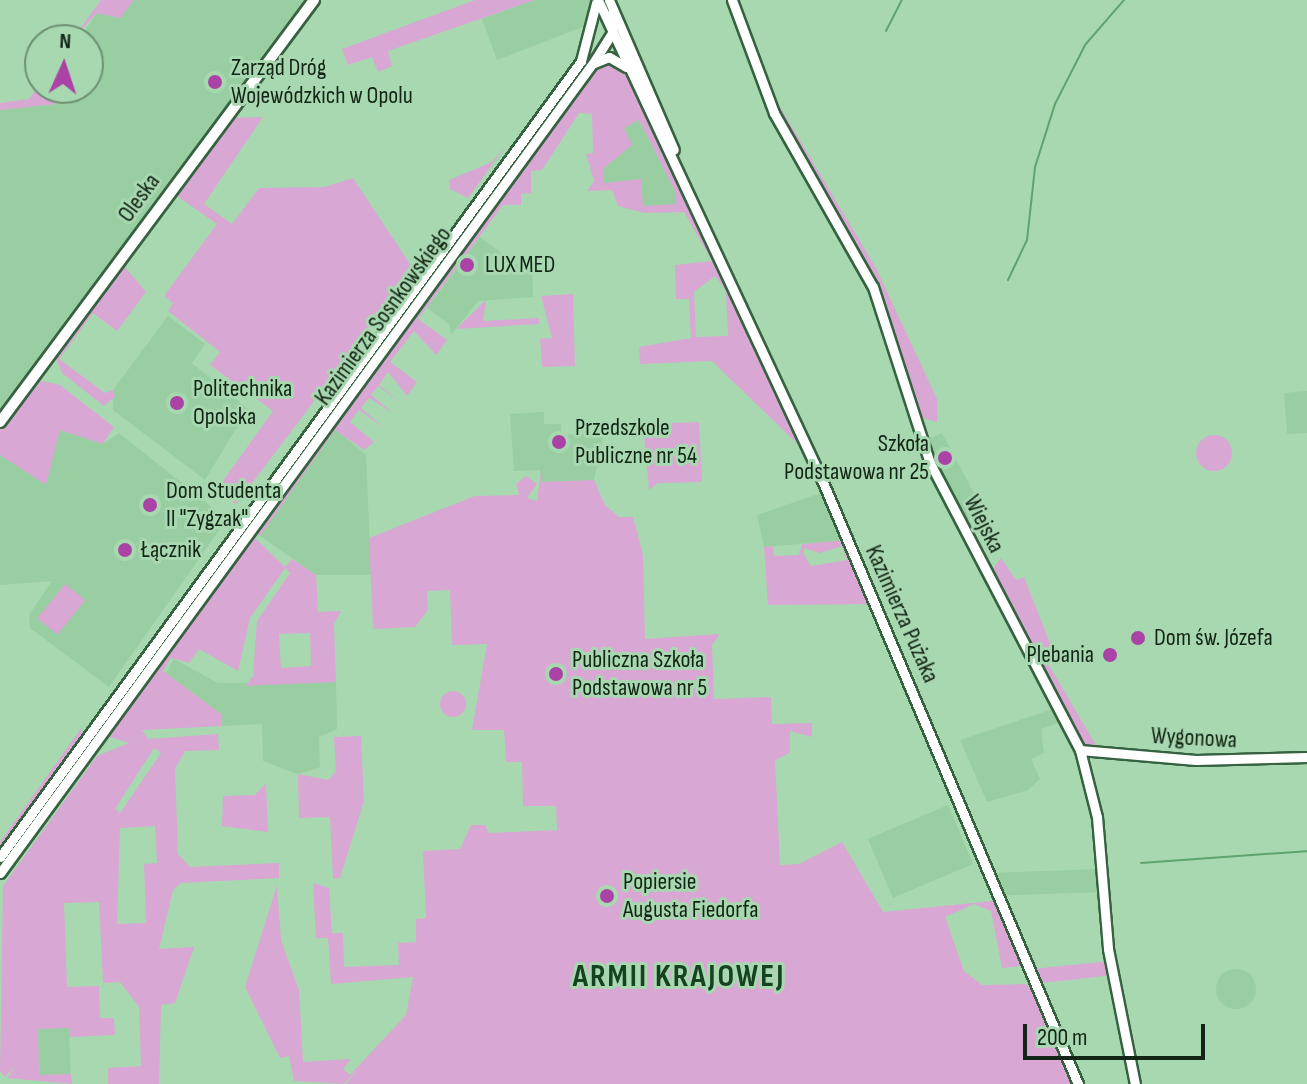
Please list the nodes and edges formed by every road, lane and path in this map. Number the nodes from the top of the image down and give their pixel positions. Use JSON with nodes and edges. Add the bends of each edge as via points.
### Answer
{"nodes":[{"id":1,"x":314,"y":0,"type":"edge"},
{"id":2,"x":597,"y":0,"type":"edge"},
{"id":3,"x":609,"y":0,"type":"edge"},
{"id":4,"x":732,"y":0,"type":"edge"},
{"id":5,"x":613,"y":10,"type":"junction"},
{"id":6,"x":613,"y":38,"type":"junction"},
{"id":7,"x":633,"y":55,"type":"junction"},
{"id":8,"x":585,"y":64,"type":"junction"},
{"id":9,"x":633,"y":78,"type":"junction"},
{"id":10,"x":679,"y":165,"type":"junction"},
{"id":11,"x":0,"y":422,"type":"edge"},
{"id":12,"x":1080,"y":750,"type":"junction"},
{"id":13,"x":1307,"y":757,"type":"edge"},
{"id":14,"x":11,"y":839,"type":"junction"},
{"id":15,"x":0,"y":850,"type":"edge"},
{"id":16,"x":0,"y":857,"type":"edge"},
{"id":17,"x":0,"y":873,"type":"edge"},
{"id":18,"x":1078,"y":1084,"type":"edge"},
{"id":19,"x":1135,"y":1084,"type":"edge"}],
"edges":[{"from":1,"to":11,"type":"main road","name":"Oleska"},
{"from":2,"to":6,"type":"street","name":"Kazimierza Pużaka"},
{"from":2,"to":8,"type":"street","name":"Kazimierza Sosnkowskiego"},
{"from":3,"to":5,"type":"street","name":"Kazimierza Pużaka"},
{"from":4,"to":12,"type":"street","name":"Wiejska","via":[[771,105],[881,305],[928,459]]},
{"from":5,"to":6,"type":"street"},
{"from":5,"to":7,"type":"street","name":"Kazimierza Pużaka"},
{"from":6,"to":7,"type":"street"},
{"from":6,"to":8,"type":"street"},
{"from":6,"to":9,"type":"street","name":"Kazimierza Pużaka"},
{"from":7,"to":10,"type":"street","name":"Kazimierza Pużaka"},
{"from":8,"to":9,"type":"street","via":[[614,58]]},
{"from":8,"to":14,"type":"street","name":"Kazimierza Sosnkowskiego"},
{"from":8,"to":17,"type":"street","name":"Kazimierza Sosnkowskiego"},
{"from":9,"to":10,"type":"street","name":"Kazimierza Pużaka"},
{"from":10,"to":18,"type":"street","name":"Kazimierza Pużaka","via":[[827,491]]},
{"from":12,"to":13,"type":"street","name":"Wygonowa","via":[[1196,760]]},
{"from":12,"to":19,"type":"street","name":"Wiejska","via":[[1097,817],[1108,949]]},
{"from":14,"to":15,"type":"street"},
{"from":14,"to":16,"type":"street","name":"Kazimierza Sosnkowskiego"}]}
